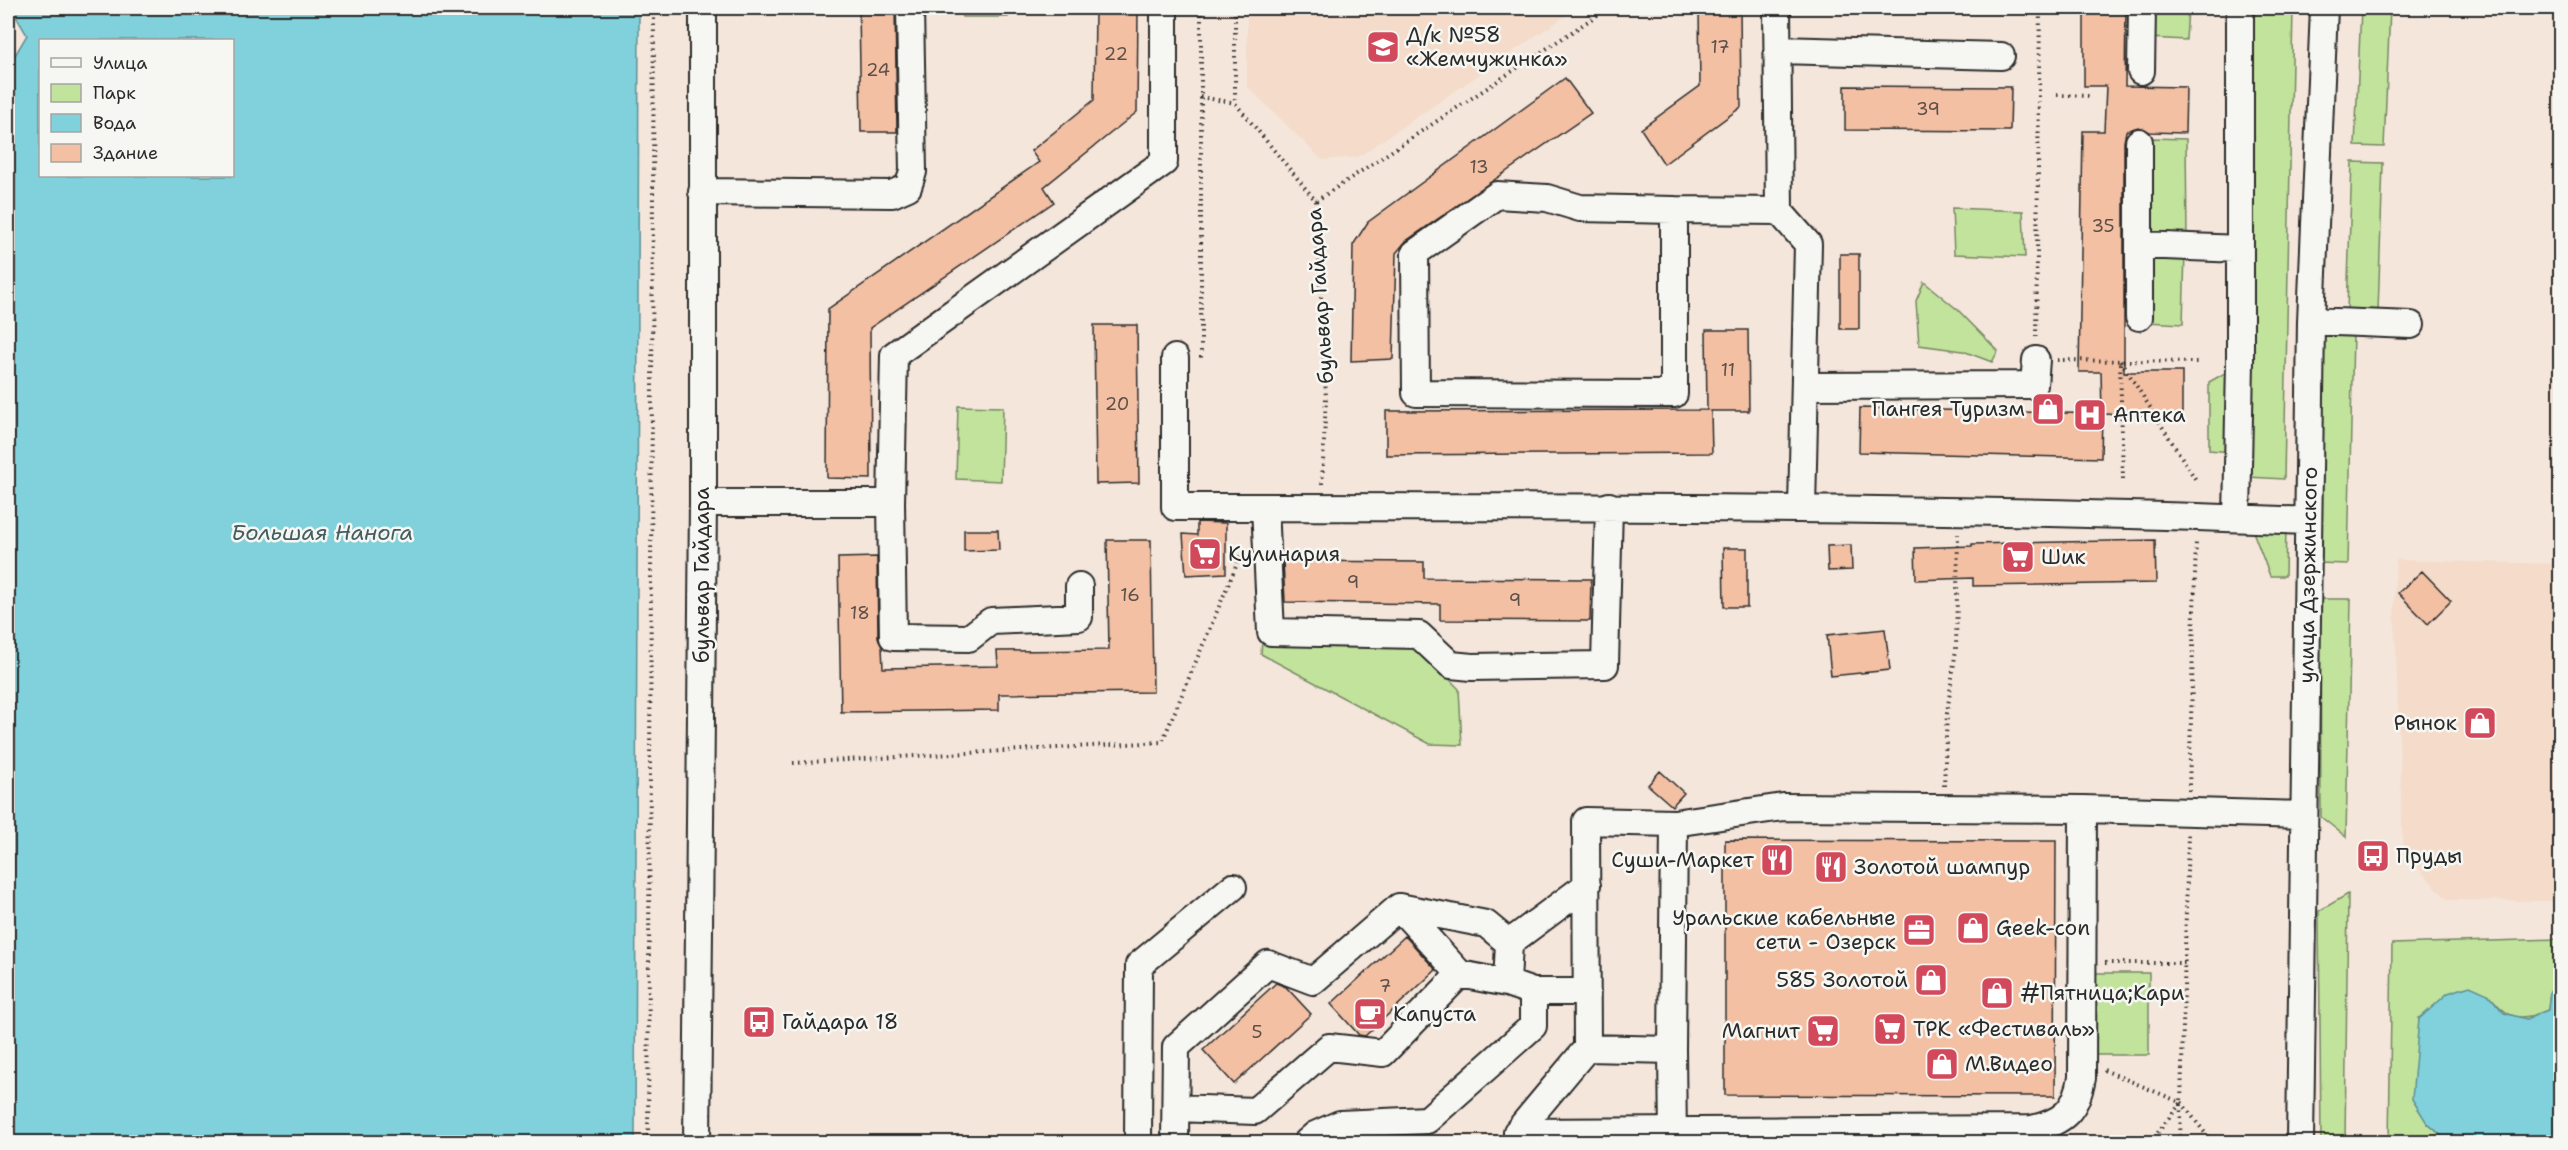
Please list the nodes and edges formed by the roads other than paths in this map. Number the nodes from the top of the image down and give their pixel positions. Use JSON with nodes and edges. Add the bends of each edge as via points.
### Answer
{"nodes":[{"id":1,"x":703,"y":8,"type":"edge"},
{"id":2,"x":910,"y":8,"type":"edge"},
{"id":3,"x":1164,"y":8,"type":"edge"},
{"id":4,"x":1777,"y":8,"type":"edge"},
{"id":5,"x":2142,"y":8,"type":"edge"},
{"id":6,"x":2240,"y":8,"type":"edge"},
{"id":7,"x":2324,"y":8,"type":"edge"},
{"id":8,"x":1778,"y":50,"type":"junction"},
{"id":9,"x":2001,"y":56,"type":"dead end"},
{"id":10,"x":2141,"y":71,"type":"dead end"},
{"id":11,"x":2139,"y":142,"type":"dead end"},
{"id":12,"x":702,"y":192,"type":"junction"},
{"id":13,"x":1674,"y":210,"type":"junction"},
{"id":14,"x":1779,"y":212,"type":"junction"},
{"id":15,"x":2140,"y":245,"type":"junction"},
{"id":16,"x":2240,"y":249,"type":"junction"},
{"id":17,"x":2139,"y":317,"type":"dead end"},
{"id":18,"x":2311,"y":321,"type":"junction"},
{"id":19,"x":2411,"y":325,"type":"dead end"},
{"id":20,"x":1175,"y":358,"type":"dead end"},
{"id":21,"x":2036,"y":360,"type":"road end"},
{"id":22,"x":1804,"y":386,"type":"junction"},
{"id":23,"x":891,"y":503,"type":"junction"},
{"id":24,"x":703,"y":504,"type":"junction"},
{"id":25,"x":1610,"y":506,"type":"junction"},
{"id":26,"x":1265,"y":507,"type":"junction"},
{"id":27,"x":1802,"y":508,"type":"junction"},
{"id":28,"x":2237,"y":518,"type":"junction"},
{"id":29,"x":2308,"y":521,"type":"junction"},
{"id":30,"x":1079,"y":586,"type":"dead end"},
{"id":31,"x":2083,"y":809,"type":"junction"},
{"id":32,"x":2304,"y":814,"type":"junction"},
{"id":33,"x":1674,"y":823,"type":"junction"},
{"id":34,"x":1587,"y":885,"type":"junction"},
{"id":35,"x":1233,"y":887,"type":"dead end"},
{"id":36,"x":1400,"y":907,"type":"junction"},
{"id":37,"x":1509,"y":943,"type":"junction"},
{"id":38,"x":1460,"y":974,"type":"junction"},
{"id":39,"x":1507,"y":983,"type":"junction"},
{"id":40,"x":1533,"y":992,"type":"junction"},
{"id":41,"x":1587,"y":992,"type":"junction"},
{"id":42,"x":1587,"y":1048,"type":"junction"},
{"id":43,"x":1672,"y":1050,"type":"junction"},
{"id":44,"x":1176,"y":1108,"type":"junction"},
{"id":45,"x":1517,"y":1137,"type":"edge"},
{"id":46,"x":1673,"y":1137,"type":"edge"},
{"id":47,"x":697,"y":1143,"type":"edge"},
{"id":48,"x":1138,"y":1143,"type":"edge"},
{"id":49,"x":1175,"y":1143,"type":"edge"},
{"id":50,"x":1307,"y":1143,"type":"edge"},
{"id":51,"x":2300,"y":1143,"type":"edge"}],
"edges":[{"from":1,"to":12,"type":"street","name":"бульвар Гайдара"},
{"from":2,"to":12,"type":"street","via":[[914,172],[908,187],[892,194]]},
{"from":3,"to":23,"type":"street","via":[[1164,162],[894,355]]},
{"from":4,"to":8,"type":"street"},
{"from":5,"to":10,"type":"street"},
{"from":6,"to":16,"type":"street"},
{"from":7,"to":18,"type":"street","name":"улица Дзержинского"},
{"from":8,"to":9,"type":"street"},
{"from":8,"to":14,"type":"street"},
{"from":11,"to":15,"type":"street"},
{"from":12,"to":24,"type":"street","name":"бульвар Гайдара"},
{"from":13,"to":13,"type":"street","via":[[1580,208],[1547,198],[1497,195],[1415,253],[1416,393],[1674,394]]},
{"from":13,"to":14,"type":"street"},
{"from":14,"to":22,"type":"street","via":[[1808,244]]},
{"from":15,"to":16,"type":"street"},
{"from":15,"to":17,"type":"street"},
{"from":16,"to":28,"type":"street"},
{"from":18,"to":19,"type":"street"},
{"from":18,"to":29,"type":"street","name":"улица Дзержинского"},
{"from":20,"to":26,"type":"street","via":[[1175,507]]},
{"from":21,"to":22,"type":"street","via":[[2034,386]]},
{"from":22,"to":27,"type":"street"},
{"from":23,"to":24,"type":"street"},
{"from":23,"to":30,"type":"street","via":[[893,637],[969,638],[991,621],[1079,617]]},
{"from":24,"to":47,"type":"street","name":"бульвар Гайдара"},
{"from":25,"to":26,"type":"street"},
{"from":25,"to":26,"type":"street","via":[[1605,665],[1472,667],[1451,665],[1419,635],[1271,632]]},
{"from":25,"to":27,"type":"street"},
{"from":27,"to":28,"type":"street"},
{"from":28,"to":29,"type":"street"},
{"from":29,"to":32,"type":"street","name":"улица Дзержинского"},
{"from":31,"to":32,"type":"street"},
{"from":31,"to":33,"type":"street","via":[[1783,807]]},
{"from":31,"to":46,"type":"street","via":[[2082,1061],[2078,1097],[2068,1112],[2051,1125],[2032,1129]]},
{"from":32,"to":51,"type":"street","name":"улица Дзержинского"},
{"from":33,"to":34,"type":"street","via":[[1586,821]]},
{"from":33,"to":43,"type":"street"},
{"from":34,"to":37,"type":"street"},
{"from":34,"to":41,"type":"street"},
{"from":35,"to":48,"type":"street","via":[[1139,965]]},
{"from":36,"to":37,"type":"street","via":[[1486,924]]},
{"from":36,"to":38,"type":"street"},
{"from":36,"to":44,"type":"street","via":[[1313,981],[1268,964],[1260,971],[1176,1047]]},
{"from":37,"to":39,"type":"street"},
{"from":38,"to":39,"type":"street"},
{"from":38,"to":44,"type":"street","via":[[1383,1053],[1329,1047],[1255,1111]]},
{"from":39,"to":40,"type":"street"},
{"from":40,"to":41,"type":"street"},
{"from":40,"to":50,"type":"street","via":[[1533,1026],[1427,1120],[1340,1124]]},
{"from":41,"to":42,"type":"street"},
{"from":42,"to":43,"type":"street"},
{"from":42,"to":45,"type":"street"},
{"from":43,"to":46,"type":"street"},
{"from":44,"to":49,"type":"street"},
{"from":45,"to":46,"type":"street"}]}
